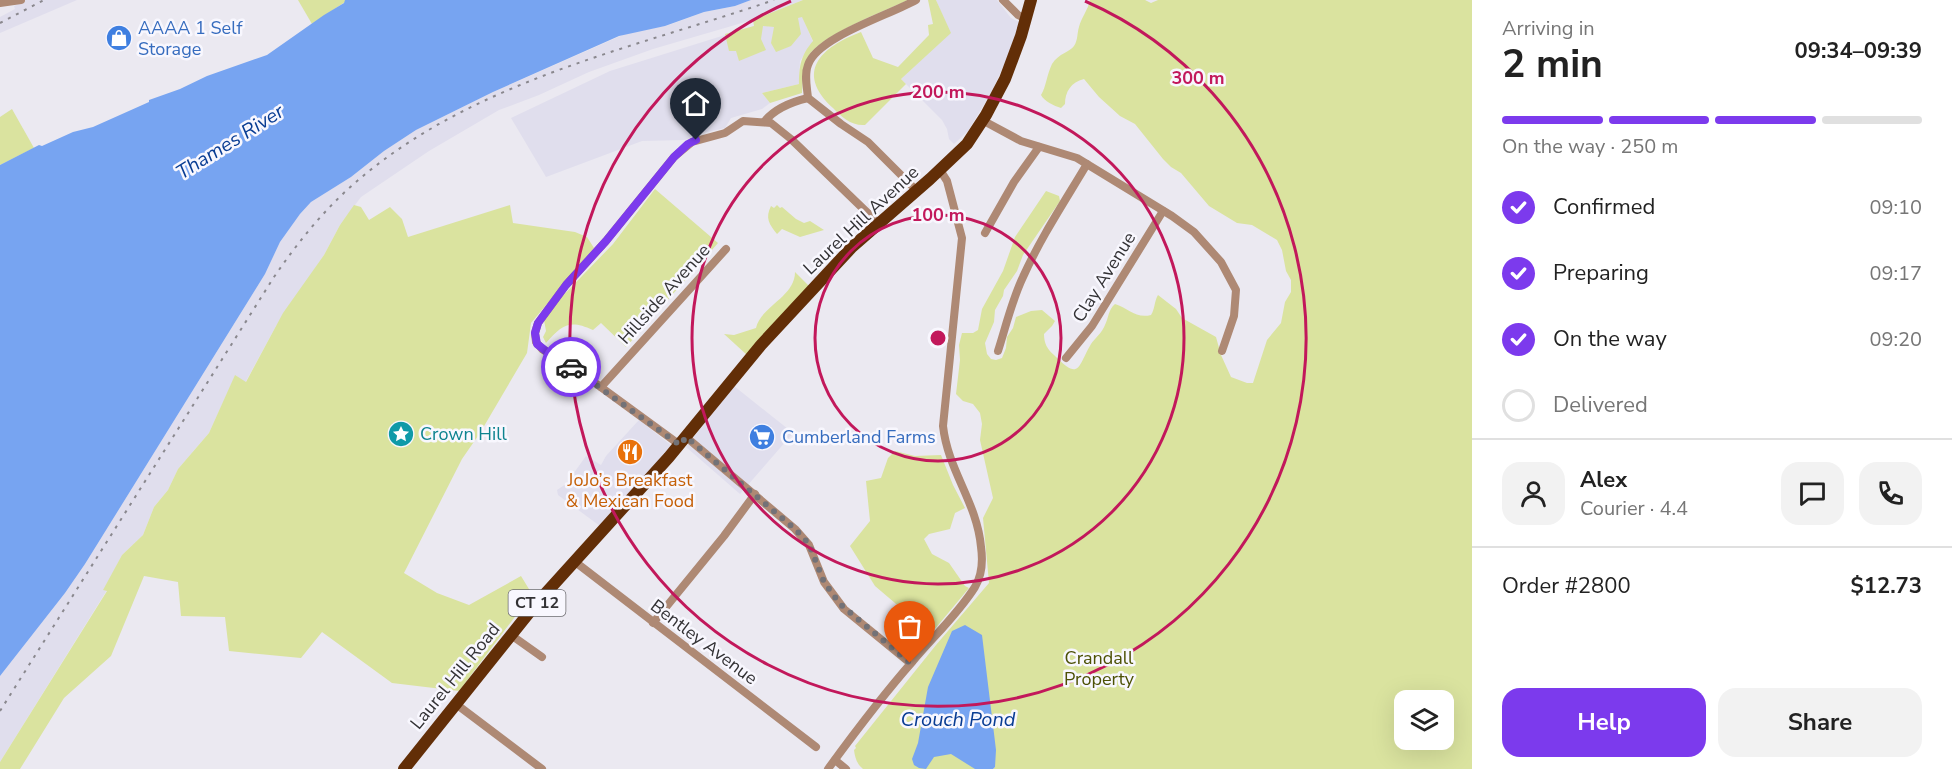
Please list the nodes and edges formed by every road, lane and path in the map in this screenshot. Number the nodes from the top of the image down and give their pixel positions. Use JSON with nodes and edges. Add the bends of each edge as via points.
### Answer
{"nodes":[{"id":1,"x":18,"y":0,"type":"edge"},
{"id":2,"x":916,"y":0,"type":"edge"},
{"id":3,"x":1003,"y":0,"type":"edge"},
{"id":4,"x":1031,"y":0,"type":"edge"},
{"id":5,"x":0,"y":3,"type":"edge"},
{"id":6,"x":1026,"y":19,"type":"junction"},
{"id":7,"x":807,"y":98,"type":"junction"},
{"id":8,"x":982,"y":120,"type":"junction"},
{"id":9,"x":764,"y":122,"type":"junction"},
{"id":10,"x":1039,"y":147,"type":"junction"},
{"id":11,"x":1087,"y":164,"type":"junction"},
{"id":12,"x":940,"y":170,"type":"junction"},
{"id":13,"x":917,"y":191,"type":"junction"},
{"id":14,"x":1163,"y":211,"type":"junction"},
{"id":15,"x":878,"y":223,"type":"junction"},
{"id":16,"x":985,"y":233,"type":"dead end"},
{"id":17,"x":726,"y":249,"type":"dead end"},
{"id":18,"x":998,"y":351,"type":"dead end"},
{"id":19,"x":1222,"y":351,"type":"dead end"},
{"id":20,"x":1066,"y":358,"type":"dead end"},
{"id":21,"x":601,"y":387,"type":"junction"},
{"id":22,"x":683,"y":441,"type":"junction"},
{"id":23,"x":755,"y":494,"type":"junction"},
{"id":24,"x":574,"y":561,"type":"junction"},
{"id":25,"x":653,"y":623,"type":"junction"},
{"id":26,"x":511,"y":635,"type":"junction"},
{"id":27,"x":542,"y":657,"type":"dead end"},
{"id":28,"x":910,"y":663,"type":"junction"},
{"id":29,"x":456,"y":704,"type":"junction"},
{"id":30,"x":816,"y":747,"type":"dead end"},
{"id":31,"x":835,"y":760,"type":"junction"},
{"id":32,"x":404,"y":769,"type":"edge"},
{"id":33,"x":542,"y":769,"type":"edge"},
{"id":34,"x":828,"y":769,"type":"edge"},
{"id":35,"x":846,"y":769,"type":"edge"}],
"edges":[{"from":1,"to":5,"type":"street"},
{"from":2,"to":7,"type":"street","via":[[834,39],[816,52],[807,68]]},
{"from":3,"to":6,"type":"street"},
{"from":4,"to":6,"type":"highway","name":"Laurel Hill Avenue","number":"CT 12"},
{"from":6,"to":8,"type":"highway","name":"Laurel Hill Avenue","number":"CT 12","via":[[1007,74]]},
{"from":7,"to":9,"type":"street","via":[[780,108]]},
{"from":7,"to":13,"type":"street","via":[[868,142]]},
{"from":8,"to":10,"type":"street"},
{"from":8,"to":12,"type":"highway","name":"Laurel Hill Avenue","number":"CT 12"},
{"from":9,"to":15,"type":"street","via":[[778,128]]},
{"from":9,"to":21,"type":"street","via":[[743,121],[725,133],[696,140],[681,150],[538,323],[535,336],[539,346]]},
{"from":10,"to":11,"type":"street"},
{"from":10,"to":16,"type":"street"},
{"from":11,"to":14,"type":"street"},
{"from":11,"to":18,"type":"street","via":[[1026,271]]},
{"from":12,"to":13,"type":"highway","name":"Laurel Hill Avenue","number":"CT 12"},
{"from":12,"to":28,"type":"street","via":[[947,181],[962,238],[943,426],[956,473],[977,520],[982,568],[976,586]]},
{"from":13,"to":15,"type":"highway","name":"Laurel Hill Avenue","number":"CT 12"},
{"from":14,"to":19,"type":"street","via":[[1198,236],[1221,262],[1235,286],[1234,316]]},
{"from":14,"to":20,"type":"street","name":"Clay Avenue","via":[[1092,326]]},
{"from":15,"to":22,"type":"highway","name":"Laurel Hill Avenue","number":"CT 12","via":[[757,350]]},
{"from":17,"to":21,"type":"street","name":"Hillside Avenue"},
{"from":21,"to":22,"type":"street"},
{"from":22,"to":23,"type":"street"},
{"from":22,"to":24,"type":"highway","name":"Laurel Hill Road","number":"CT 12"},
{"from":23,"to":25,"type":"street"},
{"from":23,"to":28,"type":"street","via":[[806,540],[824,582],[844,609]]},
{"from":24,"to":25,"type":"street","name":"Bentley Avenue"},
{"from":24,"to":26,"type":"highway","name":"Laurel Hill Road","number":"CT 12"},
{"from":25,"to":30,"type":"street","name":"Bentley Avenue"},
{"from":26,"to":27,"type":"street"},
{"from":26,"to":29,"type":"highway","name":"Laurel Hill Road","number":"CT 12"},
{"from":28,"to":31,"type":"street"},
{"from":29,"to":32,"type":"highway","name":"Laurel Hill Road","number":"CT 12"},
{"from":29,"to":33,"type":"street"},
{"from":31,"to":34,"type":"street"},
{"from":31,"to":35,"type":"street"}]}
